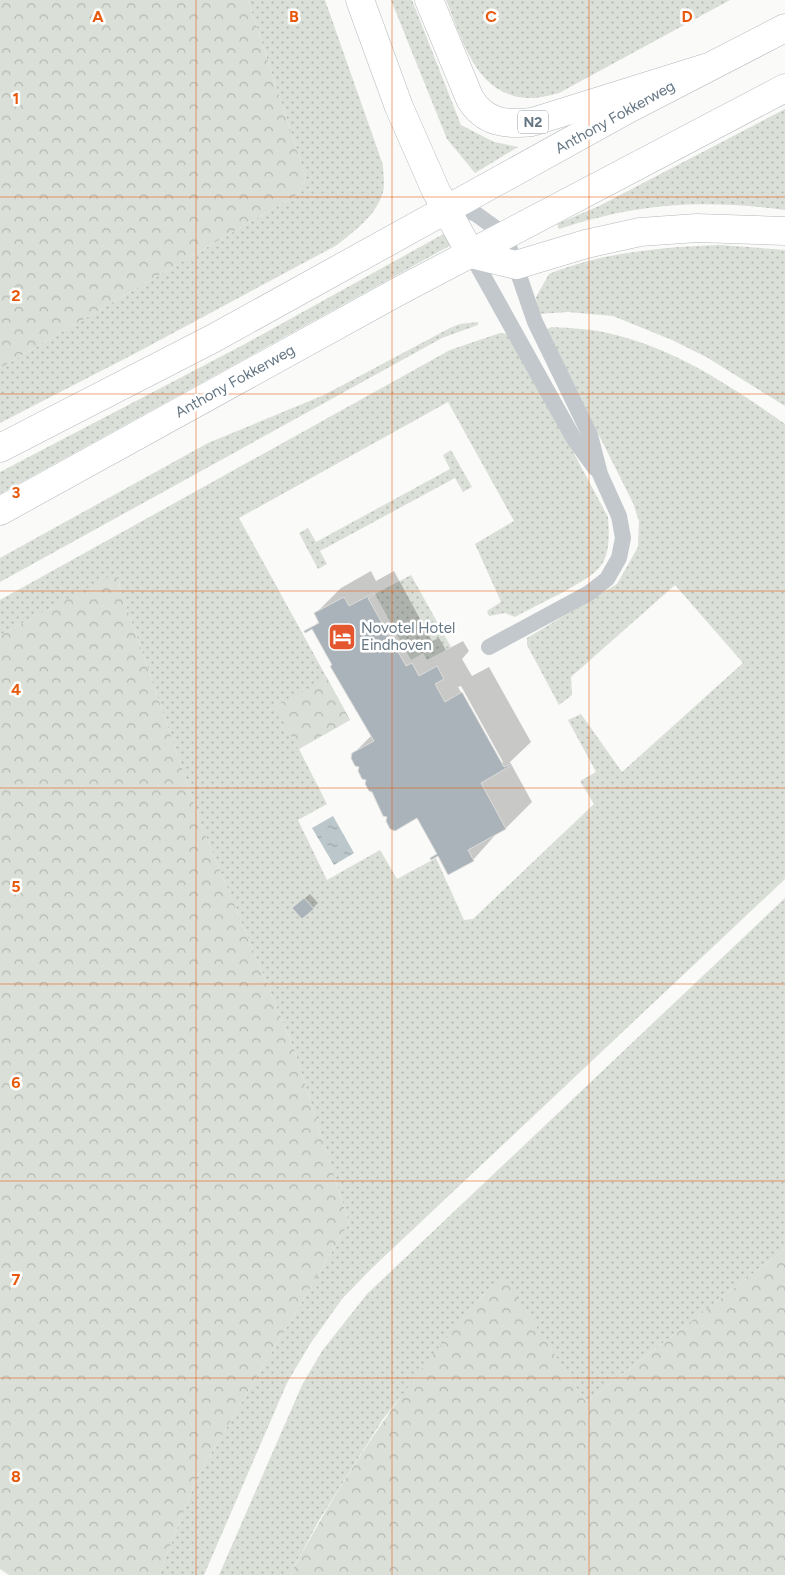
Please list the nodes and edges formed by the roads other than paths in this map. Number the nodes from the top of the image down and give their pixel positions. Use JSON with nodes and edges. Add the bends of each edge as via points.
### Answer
{"nodes":[{"id":1,"x":360,"y":0,"type":"edge"},
{"id":2,"x":430,"y":0,"type":"edge"},
{"id":3,"x":785,"y":28,"type":"edge"},
{"id":4,"x":705,"y":68,"type":"junction"},
{"id":5,"x":785,"y":88,"type":"edge"},
{"id":6,"x":446,"y":209,"type":"junction"},
{"id":7,"x":785,"y":231,"type":"edge"},
{"id":8,"x":505,"y":235,"type":"junction"},
{"id":9,"x":471,"y":254,"type":"junction"},
{"id":10,"x":516,"y":265,"type":"junction"},
{"id":11,"x":0,"y":448,"type":"edge"},
{"id":12,"x":600,"y":474,"type":"junction"},
{"id":13,"x":0,"y":511,"type":"edge"},
{"id":14,"x":489,"y":647,"type":"dead end"}],
"edges":[{"from":1,"to":6,"type":"main road","via":[[400,107]]},
{"from":2,"to":4,"type":"main road","number":"N2","via":[[470,99],[480,112],[496,121],[532,122]]},
{"from":3,"to":4,"type":"main road","name":"Anthony Fokkerweg"},
{"from":4,"to":6,"type":"main road","name":"Anthony Fokkerweg"},
{"from":5,"to":8,"type":"main road","name":"Anthony Fokkerweg"},
{"from":6,"to":8,"type":"lane","via":[[462,208],[476,214]]},
{"from":6,"to":9,"type":"main road"},
{"from":6,"to":11,"type":"main road","name":"Anthony Fokkerweg","via":[[214,338]]},
{"from":7,"to":10,"type":"main road","via":[[697,228],[640,232]]},
{"from":8,"to":9,"type":"main road","name":"Anthony Fokkerweg"},
{"from":8,"to":10,"type":"lane"},
{"from":9,"to":10,"type":"main road"},
{"from":9,"to":12,"type":"lane","via":[[574,439]]},
{"from":9,"to":13,"type":"main road","name":"Anthony Fokkerweg"},
{"from":10,"to":12,"type":"lane","via":[[535,322],[590,435]]},
{"from":12,"to":14,"type":"lane","via":[[619,516],[623,538],[619,558],[607,579],[589,593]]}]}
